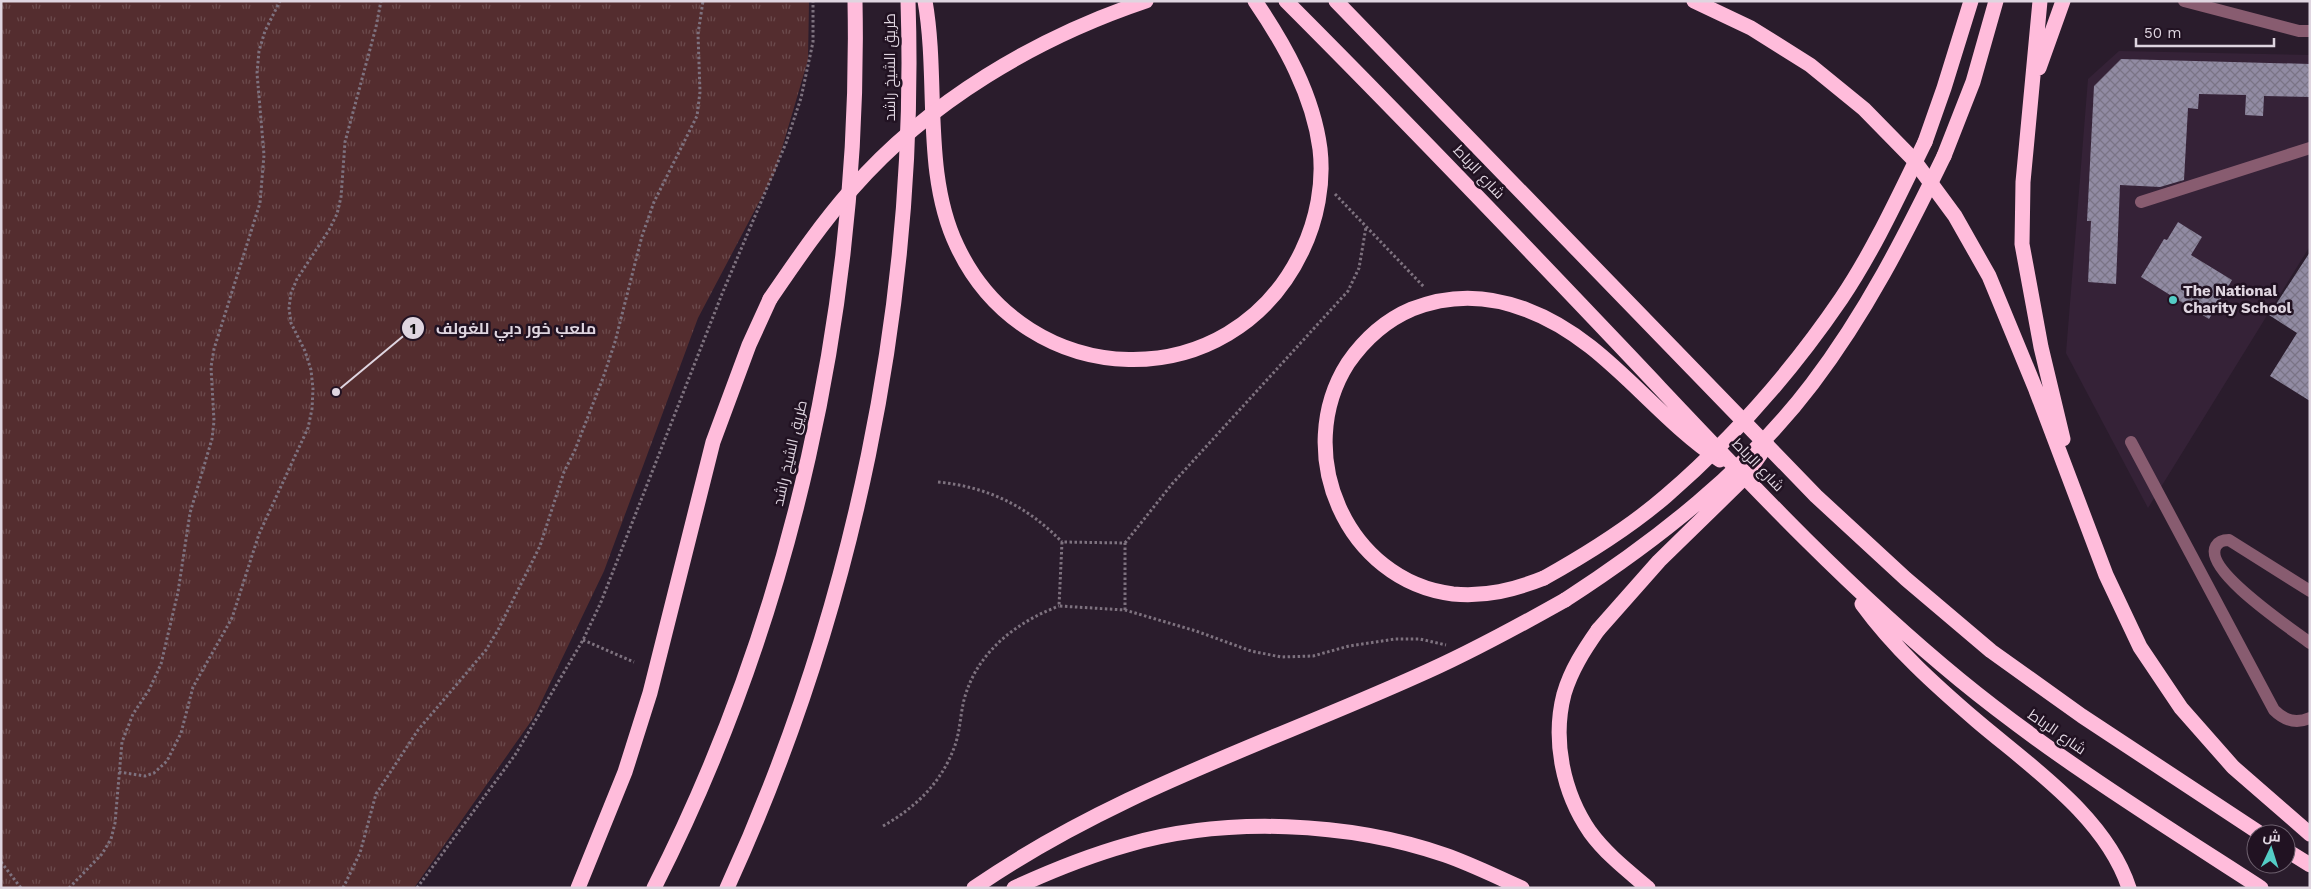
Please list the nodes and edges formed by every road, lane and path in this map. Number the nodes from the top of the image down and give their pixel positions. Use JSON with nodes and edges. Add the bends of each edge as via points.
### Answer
{"nodes":[{"id":1,"x":280,"y":1,"type":"edge"},
{"id":2,"x":381,"y":1,"type":"edge"},
{"id":3,"x":703,"y":1,"type":"edge"},
{"id":4,"x":813,"y":1,"type":"edge"},
{"id":5,"x":855,"y":1,"type":"edge"},
{"id":6,"x":908,"y":1,"type":"edge"},
{"id":7,"x":925,"y":1,"type":"edge"},
{"id":8,"x":1146,"y":1,"type":"edge"},
{"id":9,"x":1255,"y":1,"type":"edge"},
{"id":10,"x":1286,"y":1,"type":"edge"},
{"id":11,"x":1336,"y":1,"type":"edge"},
{"id":12,"x":1694,"y":1,"type":"edge"},
{"id":13,"x":1971,"y":1,"type":"edge"},
{"id":14,"x":1996,"y":1,"type":"edge"},
{"id":15,"x":2040,"y":1,"type":"edge"},
{"id":16,"x":2063,"y":1,"type":"edge"},
{"id":17,"x":2184,"y":1,"type":"edge"},
{"id":18,"x":2310,"y":31,"type":"edge"},
{"id":19,"x":2031,"y":91,"type":"junction"},
{"id":20,"x":2310,"y":148,"type":"edge"},
{"id":21,"x":1321,"y":179,"type":"junction"},
{"id":22,"x":2141,"y":202,"type":"dead end"},
{"id":23,"x":1366,"y":227,"type":"junction"},
{"id":24,"x":1437,"y":301,"type":"junction"},
{"id":25,"x":1783,"y":418,"type":"junction"},
{"id":26,"x":2131,"y":442,"type":"dead end"},
{"id":27,"x":1738,"y":471,"type":"junction"},
{"id":28,"x":938,"y":482,"type":"dead end"},
{"id":29,"x":2080,"y":506,"type":"junction"},
{"id":30,"x":1062,"y":542,"type":"junction"},
{"id":31,"x":1125,"y":543,"type":"junction"},
{"id":32,"x":1844,"y":578,"type":"junction"},
{"id":33,"x":2310,"y":591,"type":"edge"},
{"id":34,"x":1059,"y":606,"type":"junction"},
{"id":35,"x":1125,"y":610,"type":"junction"},
{"id":36,"x":583,"y":640,"type":"junction"},
{"id":37,"x":2310,"y":642,"type":"edge"},
{"id":38,"x":1468,"y":653,"type":"junction"},
{"id":39,"x":634,"y":662,"type":"dead end"},
{"id":40,"x":2310,"y":718,"type":"edge"},
{"id":41,"x":119,"y":772,"type":"junction"},
{"id":42,"x":2246,"y":824,"type":"edge"},
{"id":43,"x":883,"y":826,"type":"dead end"},
{"id":44,"x":2310,"y":834,"type":"edge"},
{"id":45,"x":2296,"y":857,"type":"edge"},
{"id":46,"x":1,"y":862,"type":"edge"},
{"id":47,"x":2310,"y":866,"type":"edge"},
{"id":48,"x":1510,"y":884,"type":"edge"},
{"id":49,"x":21,"y":888,"type":"edge"},
{"id":50,"x":68,"y":888,"type":"edge"},
{"id":51,"x":343,"y":888,"type":"edge"},
{"id":52,"x":417,"y":888,"type":"edge"},
{"id":53,"x":578,"y":888,"type":"edge"},
{"id":54,"x":654,"y":888,"type":"edge"},
{"id":55,"x":727,"y":888,"type":"edge"},
{"id":56,"x":974,"y":888,"type":"edge"},
{"id":57,"x":1014,"y":888,"type":"edge"},
{"id":58,"x":1522,"y":888,"type":"edge"},
{"id":59,"x":1648,"y":888,"type":"edge"},
{"id":60,"x":2129,"y":888,"type":"edge"},
{"id":61,"x":2261,"y":888,"type":"edge"}],
"edges":[{"from":1,"to":41,"type":"path","via":[[264,31],[259,51],[257,73],[263,131],[263,179],[254,226],[214,349],[211,367],[212,439],[190,513],[178,592],[161,664],[127,728]]},
{"from":2,"to":41,"type":"path","via":[[345,142],[337,214],[296,279],[291,293],[291,323],[311,370],[312,409],[308,428],[259,534],[232,618],[193,688],[180,733],[167,761],[154,774],[145,776]]},
{"from":3,"to":51,"type":"path","via":[[698,34],[700,92],[697,116],[654,202],[603,378],[564,472],[540,546],[486,650],[418,730],[376,794],[360,854]]},
{"from":4,"to":36,"type":"path","via":[[813,42],[801,98],[786,143]]},
{"from":5,"to":54,"type":"highway","name":"طريق الشيخ راشد","via":[[855,92],[850,180],[840,277],[812,437],[778,573],[732,714]]},
{"from":6,"to":55,"type":"highway","name":"طريق الشيخ راشد","via":[[908,114],[903,207],[894,298],[865,467],[848,544],[803,695],[774,778]]},
{"from":7,"to":21,"type":"highway","via":[[932,58],[937,167],[946,214],[956,244],[987,295],[1033,333],[1060,346],[1097,357],[1149,359],[1179,354],[1234,330],[1279,290],[1296,265],[1309,238]]},
{"from":8,"to":53,"type":"highway","bridge":true,"via":[[1076,27],[1014,59],[956,96],[902,139],[853,188],[809,241],[770,299],[713,442],[650,693],[625,772]]},
{"from":9,"to":21,"type":"highway","via":[[1291,60],[1305,94],[1320,149]]},
{"from":10,"to":27,"type":"highway","name":"شارع الرباط","via":[[1439,154]]},
{"from":11,"to":42,"type":"highway","name":"شارع الرباط","via":[[1816,496],[1906,578],[1991,651],[2082,716]]},
{"from":12,"to":29,"type":"highway","via":[[1751,28],[1810,65],[1864,109],[1913,159],[1955,216],[1989,276]]},
{"from":13,"to":24,"type":"highway","bridge":true,"via":[[1924,142],[1898,198],[1842,298],[1809,344],[1734,432],[1666,496],[1628,526],[1544,578],[1500,592],[1452,594],[1429,588],[1386,567],[1353,534],[1333,496],[1328,475],[1325,433],[1334,392],[1343,372],[1364,343],[1385,324],[1403,312]]},
{"from":14,"to":25,"type":"highway","bridge":true,"via":[[1973,82],[1944,156],[1906,236],[1832,356]]},
{"from":15,"to":19,"type":"highway"},
{"from":16,"to":19,"type":"highway"},
{"from":17,"to":18,"type":"lane"},
{"from":19,"to":29,"type":"highway","via":[[2023,182],[2022,244],[2041,347]]},
{"from":20,"to":22,"type":"lane"},
{"from":21,"to":23,"type":"path"},
{"from":23,"to":24,"type":"path"},
{"from":23,"to":31,"type":"path","via":[[1359,268],[1348,291],[1172,484]]},
{"from":24,"to":27,"type":"highway","via":[[1487,299],[1548,318],[1584,341],[1700,447]]},
{"from":25,"to":38,"type":"highway","bridge":true,"via":[[1744,459],[1681,516],[1620,563],[1565,600]]},
{"from":25,"to":59,"type":"highway","bridge":true,"via":[[1743,479],[1659,561],[1598,630],[1578,660],[1564,694],[1559,730],[1562,766],[1572,801],[1591,832],[1615,860]]},
{"from":26,"to":40,"type":"lane","via":[[2274,710],[2290,721]]},
{"from":27,"to":32,"type":"highway","name":"شارع الرباط"},
{"from":28,"to":30,"type":"path","via":[[978,488],[1015,504]]},
{"from":29,"to":44,"type":"highway","via":[[2106,575],[2140,647],[2181,708],[2233,767]]},
{"from":30,"to":31,"type":"path"},
{"from":30,"to":34,"type":"path"},
{"from":31,"to":35,"type":"path"},
{"from":32,"to":60,"type":"highway","via":[[1887,635],[1912,661],[2086,818],[2107,846]]},
{"from":32,"to":61,"type":"highway","name":"شارع الرباط","via":[[1959,680],[2004,715],[2057,754]]},
{"from":33,"to":37,"type":"lane","via":[[2229,540],[2217,543],[2214,549],[2217,562],[2234,584]]},
{"from":34,"to":35,"type":"path"},
{"from":34,"to":43,"type":"path","via":[[1025,621],[986,657],[964,699],[959,732],[947,765],[920,800]]},
{"from":35,"to":38,"type":"path","via":[[1258,653],[1281,657],[1313,656],[1356,645],[1420,639]]},
{"from":36,"to":39,"type":"path"},
{"from":36,"to":52,"type":"path","via":[[515,755]]},
{"from":38,"to":56,"type":"highway","via":[[1128,798],[1045,842]]},
{"from":41,"to":50,"type":"path","via":[[111,839],[102,854]]},
{"from":45,"to":47,"type":"highway"},
{"from":46,"to":49,"type":"path"},
{"from":48,"to":57,"type":"highway","via":[[1445,855],[1383,838],[1320,829],[1256,827],[1192,832],[1129,844],[1068,864]]},
{"from":48,"to":58,"type":"highway"}]}
